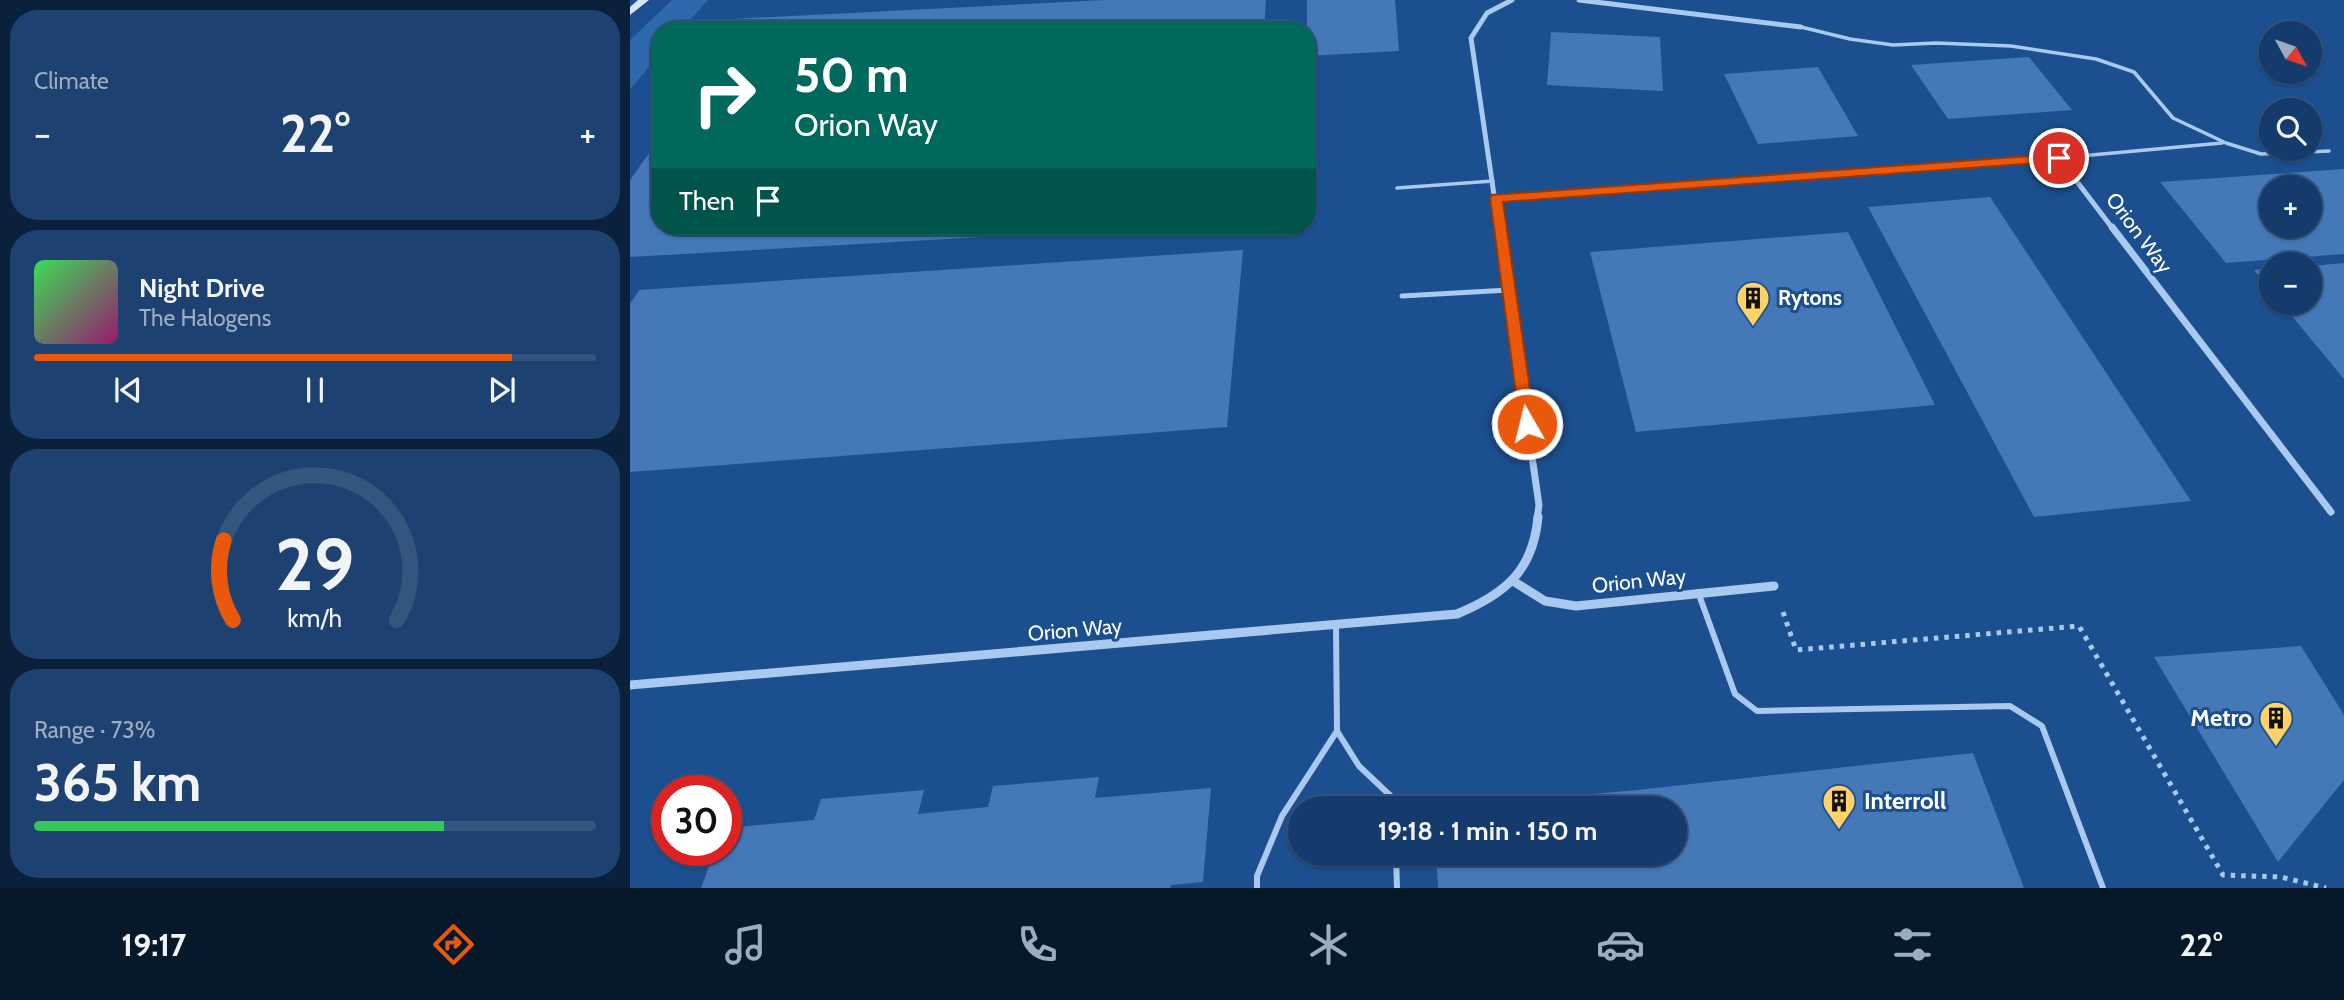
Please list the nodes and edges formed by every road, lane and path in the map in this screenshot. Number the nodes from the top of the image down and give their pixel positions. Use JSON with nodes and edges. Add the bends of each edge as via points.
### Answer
{"nodes":[{"id":1,"x":644,"y":0,"type":"edge"},
{"id":2,"x":1512,"y":0,"type":"edge"},
{"id":3,"x":1579,"y":0,"type":"edge"},
{"id":4,"x":1598,"y":1,"type":"edge"},
{"id":5,"x":630,"y":12,"type":"edge"},
{"id":6,"x":1801,"y":27,"type":"joint"},
{"id":7,"x":2225,"y":143,"type":"junction"},
{"id":8,"x":2329,"y":151,"type":"dead end"},
{"id":9,"x":2059,"y":158,"type":"junction"},
{"id":10,"x":1493,"y":181,"type":"junction"},
{"id":11,"x":1397,"y":188,"type":"dead end"},
{"id":12,"x":1496,"y":198,"type":"junction"},
{"id":13,"x":1508,"y":290,"type":"junction"},
{"id":14,"x":1402,"y":296,"type":"dead end"},
{"id":15,"x":2331,"y":512,"type":"dead end"},
{"id":16,"x":1513,"y":581,"type":"junction"},
{"id":17,"x":1774,"y":586,"type":"dead end"},
{"id":18,"x":1698,"y":592,"type":"junction"},
{"id":19,"x":1336,"y":626,"type":"junction"},
{"id":20,"x":630,"y":685,"type":"edge"},
{"id":21,"x":1337,"y":732,"type":"junction"},
{"id":22,"x":1390,"y":796,"type":"edge"},
{"id":23,"x":1396,"y":866,"type":"edge"},
{"id":24,"x":1257,"y":888,"type":"edge"},
{"id":25,"x":1397,"y":888,"type":"edge"},
{"id":26,"x":2103,"y":888,"type":"edge"}],
"edges":[{"from":1,"to":5,"type":"street"},
{"from":2,"to":10,"type":"street","name":"Orion Way","via":[[1478,20],[1471,38]]},
{"from":3,"to":4,"type":"street"},
{"from":4,"to":6,"type":"street"},
{"from":6,"to":7,"type":"lane","via":[[1893,45],[2011,46],[2096,60],[2134,72],[2173,118]]},
{"from":7,"to":8,"type":"lane","via":[[2262,154]]},
{"from":7,"to":9,"type":"lane"},
{"from":9,"to":12,"type":"street"},
{"from":9,"to":15,"type":"street","name":"Orion Way"},
{"from":10,"to":11,"type":"lane"},
{"from":10,"to":12,"type":"street","name":"Orion Way"},
{"from":12,"to":13,"type":"street","name":"Orion Way"},
{"from":13,"to":14,"type":"lane"},
{"from":13,"to":16,"type":"street","name":"Orion Way","via":[[1539,505],[1533,548]]},
{"from":16,"to":18,"type":"street","name":"Orion Way","via":[[1545,601],[1576,606]]},
{"from":16,"to":19,"type":"street","name":"Orion Way","via":[[1486,603],[1457,614]]},
{"from":17,"to":18,"type":"street","name":"Orion Way"},
{"from":18,"to":26,"type":"lane","via":[[1735,694],[1757,711],[2010,706],[2042,726]]},
{"from":19,"to":20,"type":"street","name":"Orion Way"},
{"from":19,"to":21,"type":"lane"},
{"from":21,"to":22,"type":"lane","via":[[1359,766]]},
{"from":21,"to":24,"type":"lane","via":[[1282,816],[1257,876]]},
{"from":23,"to":25,"type":"lane"}]}
